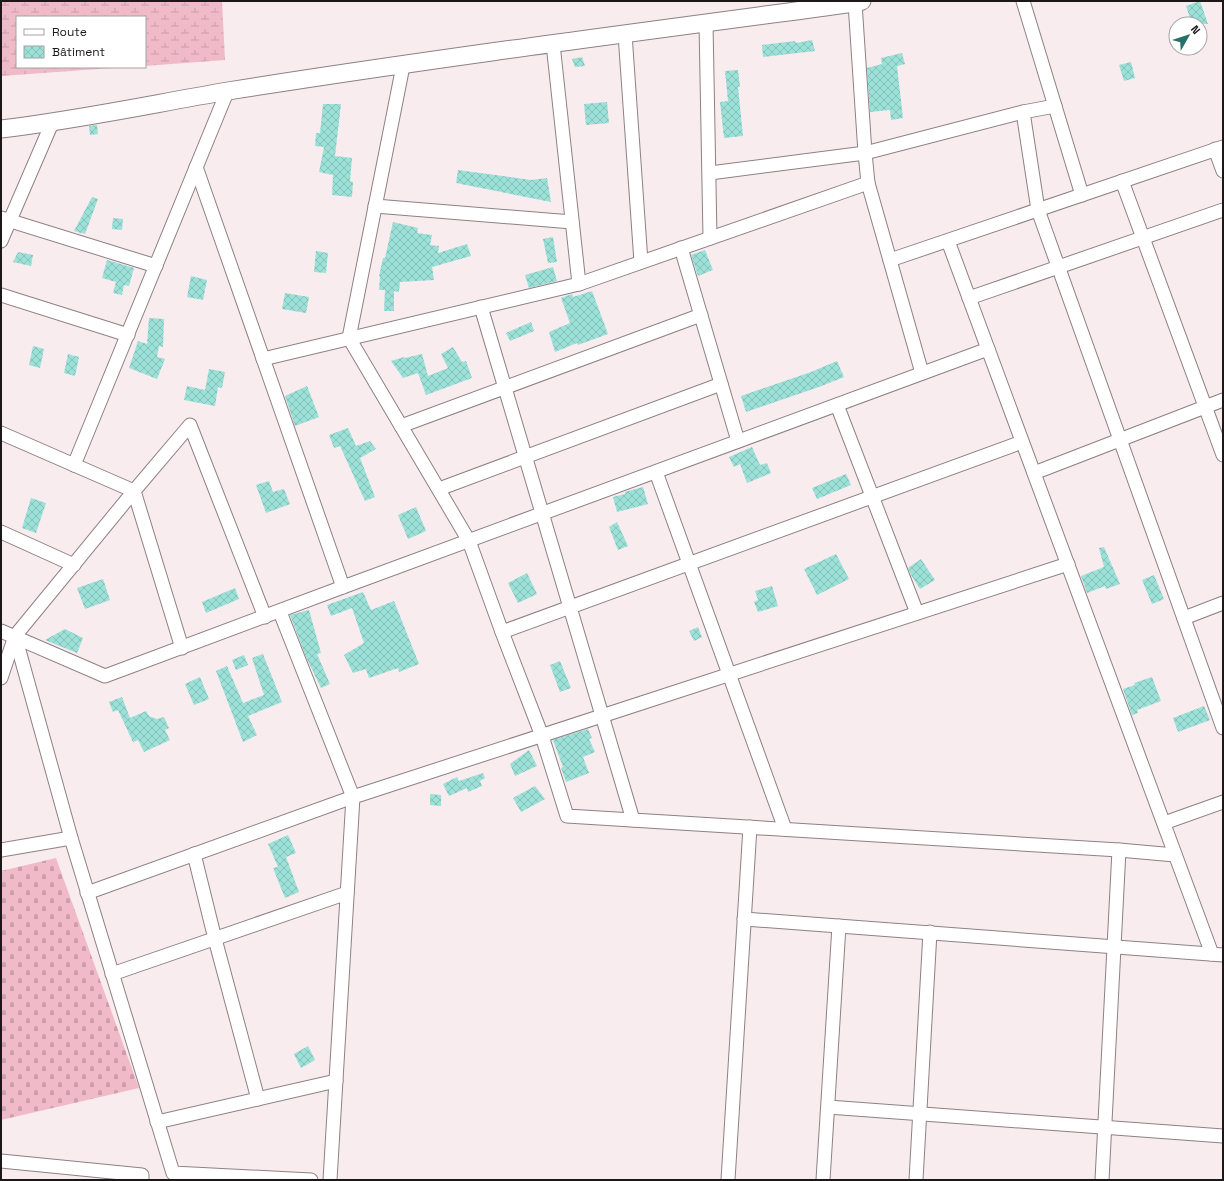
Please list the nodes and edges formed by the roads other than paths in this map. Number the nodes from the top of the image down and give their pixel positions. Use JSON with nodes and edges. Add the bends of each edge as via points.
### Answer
{"nodes":[{"id":1,"x":1023,"y":1,"type":"edge"},
{"id":2,"x":859,"y":2,"type":"edge"},
{"id":3,"x":706,"y":23,"type":"junction"},
{"id":4,"x":625,"y":34,"type":"junction"},
{"id":5,"x":553,"y":44,"type":"junction"},
{"id":6,"x":403,"y":66,"type":"junction"},
{"id":7,"x":227,"y":92,"type":"junction"},
{"id":8,"x":1055,"y":106,"type":"junction"},
{"id":9,"x":1023,"y":112,"type":"junction"},
{"id":10,"x":52,"y":123,"type":"junction"},
{"id":11,"x":1,"y":129,"type":"edge"},
{"id":12,"x":1219,"y":148,"type":"edge"},
{"id":13,"x":864,"y":153,"type":"junction"},
{"id":14,"x":196,"y":167,"type":"junction"},
{"id":15,"x":1223,"y":171,"type":"edge"},
{"id":16,"x":710,"y":173,"type":"junction"},
{"id":17,"x":1122,"y":181,"type":"junction"},
{"id":18,"x":868,"y":183,"type":"junction"},
{"id":19,"x":1082,"y":195,"type":"junction"},
{"id":20,"x":375,"y":206,"type":"junction"},
{"id":21,"x":1038,"y":210,"type":"junction"},
{"id":22,"x":1223,"y":210,"type":"edge"},
{"id":23,"x":6,"y":219,"type":"edge"},
{"id":24,"x":572,"y":222,"type":"junction"},
{"id":25,"x":710,"y":238,"type":"junction"},
{"id":26,"x":1143,"y":238,"type":"junction"},
{"id":27,"x":1,"y":241,"type":"edge"},
{"id":28,"x":948,"y":241,"type":"junction"},
{"id":29,"x":681,"y":248,"type":"junction"},
{"id":30,"x":890,"y":260,"type":"junction"},
{"id":31,"x":641,"y":262,"type":"junction"},
{"id":32,"x":156,"y":266,"type":"junction"},
{"id":33,"x":1058,"y":267,"type":"junction"},
{"id":34,"x":579,"y":284,"type":"junction"},
{"id":35,"x":1,"y":295,"type":"edge"},
{"id":36,"x":969,"y":298,"type":"junction"},
{"id":37,"x":481,"y":307,"type":"junction"},
{"id":38,"x":701,"y":315,"type":"junction"},
{"id":39,"x":128,"y":335,"type":"junction"},
{"id":40,"x":349,"y":338,"type":"junction"},
{"id":41,"x":988,"y":349,"type":"junction"},
{"id":42,"x":263,"y":359,"type":"junction"},
{"id":43,"x":922,"y":374,"type":"junction"},
{"id":44,"x":721,"y":384,"type":"junction"},
{"id":45,"x":505,"y":388,"type":"junction"},
{"id":46,"x":1223,"y":400,"type":"edge"},
{"id":47,"x":837,"y":405,"type":"junction"},
{"id":48,"x":1206,"y":407,"type":"junction"},
{"id":49,"x":401,"y":426,"type":"junction"},
{"id":50,"x":1,"y":433,"type":"edge"},
{"id":51,"x":1120,"y":440,"type":"junction"},
{"id":52,"x":738,"y":441,"type":"junction"},
{"id":53,"x":1022,"y":442,"type":"junction"},
{"id":54,"x":1223,"y":455,"type":"edge"},
{"id":55,"x":525,"y":456,"type":"junction"},
{"id":56,"x":74,"y":465,"type":"junction"},
{"id":57,"x":656,"y":472,"type":"junction"},
{"id":58,"x":1034,"y":473,"type":"junction"},
{"id":59,"x":439,"y":489,"type":"junction"},
{"id":60,"x":134,"y":491,"type":"junction"},
{"id":61,"x":873,"y":496,"type":"junction"},
{"id":62,"x":542,"y":513,"type":"junction"},
{"id":63,"x":1,"y":532,"type":"edge"},
{"id":64,"x":469,"y":541,"type":"junction"},
{"id":65,"x":689,"y":564,"type":"junction"},
{"id":66,"x":1068,"y":564,"type":"junction"},
{"id":67,"x":74,"y":565,"type":"junction"},
{"id":68,"x":343,"y":587,"type":"junction"},
{"id":69,"x":1223,"y":603,"type":"edge"},
{"id":70,"x":570,"y":608,"type":"junction"},
{"id":71,"x":280,"y":612,"type":"junction"},
{"id":72,"x":917,"y":613,"type":"junction"},
{"id":73,"x":265,"y":617,"type":"junction"},
{"id":74,"x":1184,"y":618,"type":"junction"},
{"id":75,"x":1,"y":631,"type":"edge"},
{"id":76,"x":502,"y":632,"type":"junction"},
{"id":77,"x":15,"y":636,"type":"junction"},
{"id":78,"x":182,"y":648,"type":"junction"},
{"id":79,"x":729,"y":675,"type":"junction"},
{"id":80,"x":1,"y":678,"type":"edge"},
{"id":81,"x":602,"y":716,"type":"junction"},
{"id":82,"x":1223,"y":728,"type":"edge"},
{"id":83,"x":542,"y":736,"type":"junction"},
{"id":84,"x":353,"y":798,"type":"junction"},
{"id":85,"x":1223,"y":802,"type":"edge"},
{"id":86,"x":633,"y":820,"type":"junction"},
{"id":87,"x":1164,"y":823,"type":"junction"},
{"id":88,"x":750,"y":827,"type":"junction"},
{"id":89,"x":785,"y":829,"type":"junction"},
{"id":90,"x":71,"y":838,"type":"junction"},
{"id":91,"x":1,"y":850,"type":"edge"},
{"id":92,"x":1119,"y":850,"type":"junction"},
{"id":93,"x":194,"y":854,"type":"junction"},
{"id":94,"x":1175,"y":855,"type":"junction"},
{"id":95,"x":87,"y":893,"type":"junction"},
{"id":96,"x":347,"y":894,"type":"junction"},
{"id":97,"x":744,"y":919,"type":"junction"},
{"id":98,"x":839,"y":926,"type":"junction"},
{"id":99,"x":930,"y":932,"type":"junction"},
{"id":100,"x":214,"y":939,"type":"junction"},
{"id":101,"x":1114,"y":946,"type":"junction"},
{"id":102,"x":1218,"y":954,"type":"edge"},
{"id":103,"x":112,"y":974,"type":"junction"},
{"id":104,"x":336,"y":1081,"type":"junction"},
{"id":105,"x":258,"y":1099,"type":"junction"},
{"id":106,"x":828,"y":1107,"type":"junction"},
{"id":107,"x":919,"y":1114,"type":"junction"},
{"id":108,"x":158,"y":1122,"type":"junction"},
{"id":109,"x":1104,"y":1127,"type":"junction"},
{"id":110,"x":1223,"y":1136,"type":"edge"},
{"id":111,"x":1,"y":1160,"type":"edge"},
{"id":112,"x":142,"y":1180,"type":"edge"},
{"id":113,"x":311,"y":1180,"type":"edge"},
{"id":114,"x":330,"y":1180,"type":"edge"},
{"id":115,"x":728,"y":1180,"type":"edge"},
{"id":116,"x":823,"y":1180,"type":"edge"},
{"id":117,"x":916,"y":1180,"type":"edge"},
{"id":118,"x":1102,"y":1180,"type":"edge"}],
"edges":[{"from":1,"to":8,"type":"street"},
{"from":2,"to":3,"type":"street"},
{"from":2,"to":13,"type":"street"},
{"from":3,"to":4,"type":"street"},
{"from":3,"to":16,"type":"street"},
{"from":4,"to":5,"type":"street"},
{"from":4,"to":31,"type":"street"},
{"from":5,"to":6,"type":"street"},
{"from":5,"to":24,"type":"street"},
{"from":6,"to":7,"type":"street"},
{"from":6,"to":20,"type":"street"},
{"from":7,"to":10,"type":"street"},
{"from":7,"to":14,"type":"street"},
{"from":8,"to":9,"type":"street"},
{"from":8,"to":19,"type":"street"},
{"from":9,"to":13,"type":"street"},
{"from":9,"to":21,"type":"street"},
{"from":10,"to":11,"type":"street"},
{"from":10,"to":23,"type":"street"},
{"from":12,"to":15,"type":"street"},
{"from":12,"to":17,"type":"street"},
{"from":13,"to":16,"type":"street"},
{"from":13,"to":18,"type":"street"},
{"from":14,"to":32,"type":"street"},
{"from":14,"to":42,"type":"street"},
{"from":16,"to":25,"type":"street"},
{"from":17,"to":19,"type":"street"},
{"from":17,"to":26,"type":"street"},
{"from":18,"to":25,"type":"street"},
{"from":18,"to":30,"type":"street"},
{"from":19,"to":21,"type":"street"},
{"from":20,"to":24,"type":"street"},
{"from":20,"to":40,"type":"street"},
{"from":21,"to":28,"type":"street"},
{"from":21,"to":33,"type":"street"},
{"from":22,"to":26,"type":"street"},
{"from":23,"to":27,"type":"street"},
{"from":23,"to":32,"type":"street"},
{"from":24,"to":34,"type":"street"},
{"from":25,"to":29,"type":"street"},
{"from":26,"to":33,"type":"street"},
{"from":26,"to":48,"type":"street"},
{"from":28,"to":30,"type":"street"},
{"from":28,"to":36,"type":"street"},
{"from":29,"to":31,"type":"street"},
{"from":29,"to":38,"type":"street"},
{"from":30,"to":43,"type":"street"},
{"from":31,"to":34,"type":"street"},
{"from":32,"to":39,"type":"street"},
{"from":33,"to":36,"type":"street"},
{"from":33,"to":51,"type":"street"},
{"from":34,"to":37,"type":"street"},
{"from":35,"to":39,"type":"street"},
{"from":36,"to":41,"type":"street"},
{"from":37,"to":40,"type":"street"},
{"from":37,"to":45,"type":"street"},
{"from":38,"to":44,"type":"street"},
{"from":38,"to":45,"type":"street"},
{"from":39,"to":56,"type":"street"},
{"from":40,"to":42,"type":"street"},
{"from":40,"to":49,"type":"street"},
{"from":41,"to":43,"type":"street"},
{"from":41,"to":53,"type":"street"},
{"from":42,"to":68,"type":"street"},
{"from":43,"to":47,"type":"street"},
{"from":44,"to":52,"type":"street"},
{"from":44,"to":55,"type":"street"},
{"from":45,"to":49,"type":"street"},
{"from":45,"to":55,"type":"street"},
{"from":46,"to":48,"type":"street"},
{"from":47,"to":52,"type":"street"},
{"from":47,"to":61,"type":"street"},
{"from":48,"to":51,"type":"street"},
{"from":48,"to":54,"type":"street"},
{"from":49,"to":59,"type":"street"},
{"from":50,"to":56,"type":"street"},
{"from":51,"to":58,"type":"street"},
{"from":51,"to":74,"type":"street"},
{"from":52,"to":57,"type":"street"},
{"from":53,"to":58,"type":"street"},
{"from":53,"to":61,"type":"street"},
{"from":55,"to":59,"type":"street"},
{"from":55,"to":62,"type":"street"},
{"from":56,"to":60,"type":"street"},
{"from":57,"to":62,"type":"street"},
{"from":57,"to":65,"type":"street"},
{"from":58,"to":66,"type":"street"},
{"from":59,"to":64,"type":"street"},
{"from":60,"to":67,"type":"street"},
{"from":60,"to":73,"type":"street","via":[[190,425]]},
{"from":60,"to":78,"type":"street"},
{"from":61,"to":65,"type":"street"},
{"from":61,"to":72,"type":"street"},
{"from":62,"to":64,"type":"street"},
{"from":62,"to":70,"type":"street"},
{"from":63,"to":67,"type":"street"},
{"from":64,"to":68,"type":"street"},
{"from":64,"to":76,"type":"street"},
{"from":65,"to":70,"type":"street"},
{"from":65,"to":79,"type":"street"},
{"from":66,"to":72,"type":"street"},
{"from":66,"to":87,"type":"street"},
{"from":67,"to":77,"type":"street"},
{"from":68,"to":71,"type":"street"},
{"from":69,"to":74,"type":"street"},
{"from":70,"to":76,"type":"street"},
{"from":70,"to":81,"type":"street"},
{"from":71,"to":73,"type":"street"},
{"from":71,"to":84,"type":"street"},
{"from":72,"to":79,"type":"street"},
{"from":73,"to":78,"type":"street"},
{"from":74,"to":82,"type":"street"},
{"from":75,"to":77,"type":"street"},
{"from":76,"to":83,"type":"street"},
{"from":77,"to":78,"type":"street","via":[[105,676]]},
{"from":77,"to":80,"type":"street"},
{"from":77,"to":90,"type":"street"},
{"from":79,"to":81,"type":"street"},
{"from":79,"to":89,"type":"street"},
{"from":81,"to":83,"type":"street"},
{"from":81,"to":86,"type":"street"},
{"from":83,"to":84,"type":"street"},
{"from":83,"to":86,"type":"street","via":[[567,816]]},
{"from":84,"to":93,"type":"street"},
{"from":84,"to":96,"type":"street"},
{"from":85,"to":87,"type":"street"},
{"from":86,"to":88,"type":"street"},
{"from":87,"to":94,"type":"street"},
{"from":88,"to":89,"type":"street"},
{"from":88,"to":97,"type":"street"},
{"from":89,"to":92,"type":"street"},
{"from":90,"to":91,"type":"street"},
{"from":90,"to":95,"type":"street"},
{"from":92,"to":94,"type":"street"},
{"from":92,"to":101,"type":"street"},
{"from":93,"to":95,"type":"street"},
{"from":93,"to":100,"type":"street"},
{"from":94,"to":102,"type":"street"},
{"from":95,"to":103,"type":"street"},
{"from":96,"to":100,"type":"street"},
{"from":96,"to":104,"type":"street"},
{"from":97,"to":98,"type":"street"},
{"from":97,"to":115,"type":"street"},
{"from":98,"to":99,"type":"street"},
{"from":98,"to":106,"type":"street"},
{"from":99,"to":101,"type":"street"},
{"from":99,"to":107,"type":"street"},
{"from":100,"to":103,"type":"street"},
{"from":100,"to":105,"type":"street"},
{"from":101,"to":102,"type":"street"},
{"from":101,"to":109,"type":"street"},
{"from":103,"to":108,"type":"street"},
{"from":104,"to":105,"type":"street"},
{"from":104,"to":114,"type":"street"},
{"from":105,"to":108,"type":"street"},
{"from":106,"to":107,"type":"street"},
{"from":106,"to":116,"type":"street"},
{"from":107,"to":109,"type":"street"},
{"from":107,"to":117,"type":"street"},
{"from":108,"to":113,"type":"street","via":[[173,1173]]},
{"from":109,"to":110,"type":"street"},
{"from":109,"to":118,"type":"street"},
{"from":111,"to":112,"type":"street","via":[[142,1175]]}]}
